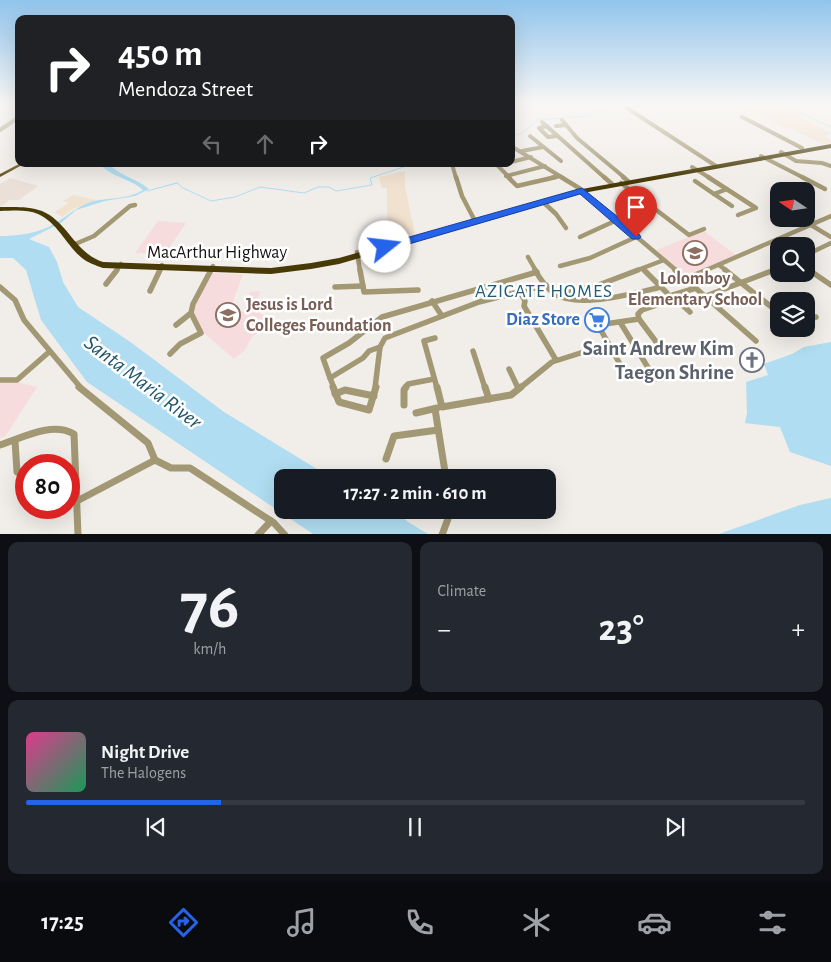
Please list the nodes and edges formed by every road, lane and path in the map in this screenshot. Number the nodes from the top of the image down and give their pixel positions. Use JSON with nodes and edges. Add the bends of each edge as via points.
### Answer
{"nodes":[{"id":1,"x":540,"y":129,"type":"edge"},
{"id":2,"x":550,"y":129,"type":"edge"},
{"id":3,"x":569,"y":129,"type":"edge"},
{"id":4,"x":659,"y":129,"type":"edge"},
{"id":5,"x":765,"y":129,"type":"edge"},
{"id":6,"x":530,"y":136,"type":"dead end"},
{"id":7,"x":557,"y":136,"type":"junction"},
{"id":8,"x":830,"y":145,"type":"edge"},
{"id":9,"x":543,"y":146,"type":"junction"},
{"id":10,"x":515,"y":148,"type":"edge"},
{"id":11,"x":802,"y":148,"type":"junction"},
{"id":12,"x":522,"y":151,"type":"junction"},
{"id":13,"x":783,"y":153,"type":"junction"},
{"id":14,"x":531,"y":157,"type":"junction"},
{"id":15,"x":762,"y":157,"type":"junction"},
{"id":16,"x":515,"y":161,"type":"edge"},
{"id":17,"x":561,"y":161,"type":"dead end"},
{"id":18,"x":714,"y":165,"type":"junction"},
{"id":19,"x":544,"y":166,"type":"junction"},
{"id":20,"x":16,"y":167,"type":"edge"},
{"id":21,"x":454,"y":167,"type":"edge"},
{"id":22,"x":499,"y":167,"type":"edge"},
{"id":23,"x":694,"y":169,"type":"junction"},
{"id":24,"x":831,"y":169,"type":"edge"},
{"id":25,"x":0,"y":176,"type":"edge"},
{"id":26,"x":506,"y":176,"type":"junction"},
{"id":27,"x":560,"y":176,"type":"junction"},
{"id":28,"x":625,"y":181,"type":"junction"},
{"id":29,"x":695,"y":181,"type":"dead end"},
{"id":30,"x":611,"y":184,"type":"junction"},
{"id":31,"x":726,"y":189,"type":"junction"},
{"id":32,"x":825,"y":189,"type":"dead end"},
{"id":33,"x":580,"y":190,"type":"junction"},
{"id":34,"x":714,"y":194,"type":"junction"},
{"id":35,"x":543,"y":202,"type":"junction"},
{"id":36,"x":135,"y":204,"type":"dead end"},
{"id":37,"x":732,"y":206,"type":"dead end"},
{"id":38,"x":0,"y":208,"type":"edge"},
{"id":39,"x":738,"y":215,"type":"dead end"},
{"id":40,"x":831,"y":216,"type":"edge"},
{"id":41,"x":476,"y":219,"type":"junction"},
{"id":42,"x":617,"y":220,"type":"junction"},
{"id":43,"x":815,"y":223,"type":"edge"},
{"id":44,"x":815,"y":227,"type":"edge"},
{"id":45,"x":566,"y":228,"type":"dead end"},
{"id":46,"x":804,"y":228,"type":"edge"},
{"id":47,"x":704,"y":229,"type":"dead end"},
{"id":48,"x":580,"y":237,"type":"dead end"},
{"id":49,"x":636,"y":237,"type":"junction"},
{"id":50,"x":831,"y":237,"type":"edge"},
{"id":51,"x":831,"y":243,"type":"edge"},
{"id":52,"x":75,"y":244,"type":"junction"},
{"id":53,"x":815,"y":251,"type":"edge"},
{"id":54,"x":358,"y":253,"type":"junction"},
{"id":55,"x":528,"y":257,"type":"dead end"},
{"id":56,"x":664,"y":260,"type":"junction"},
{"id":57,"x":121,"y":265,"type":"junction"},
{"id":58,"x":719,"y":265,"type":"junction"},
{"id":59,"x":161,"y":266,"type":"junction"},
{"id":60,"x":560,"y":266,"type":"dead end"},
{"id":61,"x":212,"y":267,"type":"junction"},
{"id":62,"x":642,"y":269,"type":"junction"},
{"id":63,"x":537,"y":272,"type":"junction"},
{"id":64,"x":770,"y":272,"type":"edge"},
{"id":65,"x":815,"y":274,"type":"edge"},
{"id":66,"x":686,"y":279,"type":"junction"},
{"id":67,"x":742,"y":283,"type":"junction"},
{"id":68,"x":106,"y":284,"type":"dead end"},
{"id":69,"x":831,"y":285,"type":"edge"},
{"id":70,"x":362,"y":286,"type":"junction"},
{"id":71,"x":546,"y":286,"type":"junction"},
{"id":72,"x":596,"y":286,"type":"junction"},
{"id":73,"x":0,"y":287,"type":"edge"},
{"id":74,"x":335,"y":287,"type":"dead end"},
{"id":75,"x":661,"y":287,"type":"junction"},
{"id":76,"x":696,"y":288,"type":"junction"},
{"id":77,"x":418,"y":290,"type":"dead end"},
{"id":78,"x":150,"y":291,"type":"dead end"},
{"id":79,"x":520,"y":292,"type":"junction"},
{"id":80,"x":670,"y":294,"type":"junction"},
{"id":81,"x":556,"y":295,"type":"junction"},
{"id":82,"x":706,"y":296,"type":"junction"},
{"id":83,"x":590,"y":300,"type":"junction"},
{"id":84,"x":432,"y":301,"type":"junction"},
{"id":85,"x":770,"y":306,"type":"edge"},
{"id":86,"x":690,"y":312,"type":"dead end"},
{"id":87,"x":191,"y":314,"type":"junction"},
{"id":88,"x":442,"y":316,"type":"junction"},
{"id":89,"x":639,"y":319,"type":"junction"},
{"id":90,"x":620,"y":322,"type":"junction"},
{"id":91,"x":176,"y":325,"type":"dead end"},
{"id":92,"x":435,"y":338,"type":"dead end"},
{"id":93,"x":756,"y":341,"type":"dead end"},
{"id":94,"x":609,"y":344,"type":"junction"},
{"id":95,"x":380,"y":347,"type":"junction"},
{"id":96,"x":473,"y":351,"type":"dead end"},
{"id":97,"x":663,"y":351,"type":"dead end"},
{"id":98,"x":49,"y":352,"type":"junction"},
{"id":99,"x":170,"y":354,"type":"dead end"},
{"id":100,"x":556,"y":360,"type":"junction"},
{"id":101,"x":621,"y":366,"type":"dead end"},
{"id":102,"x":509,"y":368,"type":"dead end"},
{"id":103,"x":330,"y":378,"type":"junction"},
{"id":104,"x":434,"y":379,"type":"junction"},
{"id":105,"x":655,"y":379,"type":"dead end"},
{"id":106,"x":0,"y":380,"type":"edge"},
{"id":107,"x":518,"y":388,"type":"junction"},
{"id":108,"x":335,"y":394,"type":"junction"},
{"id":109,"x":374,"y":396,"type":"junction"},
{"id":110,"x":489,"y":399,"type":"junction"},
{"id":111,"x":404,"y":404,"type":"dead end"},
{"id":112,"x":438,"y":408,"type":"junction"},
{"id":113,"x":416,"y":413,"type":"dead end"},
{"id":114,"x":438,"y":430,"type":"junction"},
{"id":115,"x":15,"y":441,"type":"junction"},
{"id":116,"x":0,"y":445,"type":"edge"},
{"id":117,"x":16,"y":454,"type":"edge"},
{"id":118,"x":76,"y":454,"type":"edge"},
{"id":119,"x":386,"y":459,"type":"dead end"},
{"id":120,"x":155,"y":460,"type":"junction"},
{"id":121,"x":444,"y":469,"type":"edge"},
{"id":122,"x":80,"y":499,"type":"edge"},
{"id":123,"x":78,"y":519,"type":"edge"},
{"id":124,"x":448,"y":519,"type":"edge"},
{"id":125,"x":270,"y":521,"type":"junction"},
{"id":126,"x":78,"y":534,"type":"edge"},
{"id":127,"x":258,"y":534,"type":"edge"},
{"id":128,"x":285,"y":534,"type":"edge"},
{"id":129,"x":442,"y":534,"type":"edge"}],
"edges":[{"from":1,"to":7,"type":"street","via":[[548,137]]},
{"from":2,"to":7,"type":"street"},
{"from":3,"to":28,"type":"street"},
{"from":4,"to":18,"type":"street"},
{"from":5,"to":11,"type":"street"},
{"from":6,"to":9,"type":"street"},
{"from":7,"to":30,"type":"street"},
{"from":8,"to":11,"type":"highway","name":"MacArthur Highway"},
{"from":8,"to":13,"type":"highway","name":"MacArthur Highway"},
{"from":9,"to":12,"type":"street"},
{"from":9,"to":17,"type":"street"},
{"from":10,"to":12,"type":"street"},
{"from":11,"to":13,"type":"highway","name":"MacArthur Highway"},
{"from":12,"to":14,"type":"street"},
{"from":13,"to":15,"type":"highway","name":"MacArthur Highway"},
{"from":13,"to":24,"type":"street","via":[[798,162],[822,163]]},
{"from":14,"to":16,"type":"street"},
{"from":14,"to":19,"type":"street"},
{"from":15,"to":18,"type":"highway","name":"MacArthur Highway"},
{"from":15,"to":32,"type":"street"},
{"from":18,"to":23,"type":"highway","name":"MacArthur Highway"},
{"from":19,"to":26,"type":"street"},
{"from":19,"to":27,"type":"street"},
{"from":20,"to":25,"type":"main road"},
{"from":21,"to":41,"type":"street","via":[[462,196]]},
{"from":22,"to":26,"type":"street"},
{"from":23,"to":28,"type":"highway","name":"MacArthur Highway"},
{"from":23,"to":31,"type":"street"},
{"from":26,"to":27,"type":"street","via":[[518,186]]},
{"from":27,"to":33,"type":"street"},
{"from":28,"to":30,"type":"highway","name":"MacArthur Highway"},
{"from":28,"to":47,"type":"street","via":[[689,235]]},
{"from":29,"to":34,"type":"street"},
{"from":30,"to":33,"type":"highway","name":"MacArthur Highway"},
{"from":31,"to":34,"type":"street"},
{"from":31,"to":39,"type":"street","via":[[756,208]]},
{"from":33,"to":35,"type":"highway","name":"MacArthur Highway"},
{"from":33,"to":41,"type":"highway","name":"MacArthur Highway"},
{"from":33,"to":42,"type":"street"},
{"from":34,"to":37,"type":"street"},
{"from":35,"to":41,"type":"highway","name":"MacArthur Highway"},
{"from":35,"to":45,"type":"street"},
{"from":36,"to":52,"type":"street","via":[[94,236]]},
{"from":38,"to":52,"type":"highway","name":"MacArthur Highway","via":[[29,210],[52,218]]},
{"from":40,"to":43,"type":"street"},
{"from":41,"to":54,"type":"highway","name":"MacArthur Highway"},
{"from":42,"to":48,"type":"street"},
{"from":42,"to":49,"type":"street"},
{"from":44,"to":50,"type":"street"},
{"from":46,"to":58,"type":"street"},
{"from":49,"to":56,"type":"street"},
{"from":49,"to":60,"type":"street","via":[[590,258]]},
{"from":51,"to":53,"type":"street"},
{"from":52,"to":57,"type":"highway","name":"MacArthur Highway","via":[[85,258],[96,264]]},
{"from":54,"to":61,"type":"highway","name":"MacArthur Highway","via":[[339,261],[271,271]]},
{"from":54,"to":70,"type":"street"},
{"from":55,"to":63,"type":"street"},
{"from":56,"to":62,"type":"street"},
{"from":56,"to":66,"type":"street"},
{"from":57,"to":59,"type":"highway","name":"MacArthur Highway"},
{"from":57,"to":68,"type":"street"},
{"from":58,"to":66,"type":"street"},
{"from":58,"to":67,"type":"street"},
{"from":59,"to":61,"type":"highway","name":"MacArthur Highway"},
{"from":59,"to":78,"type":"street"},
{"from":61,"to":87,"type":"street"},
{"from":62,"to":72,"type":"street"},
{"from":62,"to":75,"type":"street"},
{"from":63,"to":71,"type":"street"},
{"from":63,"to":84,"type":"street"},
{"from":64,"to":67,"type":"street"},
{"from":65,"to":69,"type":"street"},
{"from":66,"to":76,"type":"street"},
{"from":67,"to":82,"type":"street"},
{"from":67,"to":85,"type":"street"},
{"from":70,"to":74,"type":"street"},
{"from":70,"to":77,"type":"street","via":[[364,292]]},
{"from":71,"to":79,"type":"street"},
{"from":71,"to":81,"type":"street"},
{"from":72,"to":81,"type":"street"},
{"from":72,"to":83,"type":"street"},
{"from":73,"to":98,"type":"street","via":[[15,300],[24,320]]},
{"from":75,"to":80,"type":"street"},
{"from":75,"to":83,"type":"street"},
{"from":76,"to":80,"type":"street"},
{"from":76,"to":82,"type":"street"},
{"from":79,"to":88,"type":"street"},
{"from":79,"to":100,"type":"street","via":[[524,306]]},
{"from":80,"to":86,"type":"street"},
{"from":80,"to":89,"type":"street","via":[[660,304],[642,310],[638,314]]},
{"from":81,"to":83,"type":"street"},
{"from":82,"to":93,"type":"street"},
{"from":84,"to":88,"type":"street"},
{"from":84,"to":103,"type":"street","via":[[382,317],[349,343],[323,358]]},
{"from":87,"to":91,"type":"street"},
{"from":87,"to":99,"type":"street","via":[[201,333],[180,344]]},
{"from":88,"to":95,"type":"street","via":[[385,338]]},
{"from":89,"to":90,"type":"street"},
{"from":89,"to":97,"type":"street"},
{"from":90,"to":94,"type":"street","via":[[598,325]]},
{"from":90,"to":105,"type":"street"},
{"from":92,"to":104,"type":"street","via":[[424,341]]},
{"from":94,"to":100,"type":"street"},
{"from":94,"to":101,"type":"street"},
{"from":95,"to":103,"type":"street"},
{"from":95,"to":109,"type":"street"},
{"from":96,"to":110,"type":"street"},
{"from":98,"to":106,"type":"street","via":[[18,380]]},
{"from":98,"to":120,"type":"street","via":[[76,384],[148,443]]},
{"from":100,"to":107,"type":"street"},
{"from":102,"to":107,"type":"street"},
{"from":103,"to":108,"type":"street"},
{"from":104,"to":111,"type":"street","via":[[408,384],[404,390]]},
{"from":104,"to":112,"type":"street"},
{"from":107,"to":110,"type":"street","via":[[511,395]]},
{"from":108,"to":109,"type":"street","via":[[345,390]]},
{"from":108,"to":109,"type":"street","via":[[339,402],[369,410]]},
{"from":110,"to":112,"type":"street"},
{"from":112,"to":113,"type":"street"},
{"from":112,"to":114,"type":"street"},
{"from":114,"to":119,"type":"street","via":[[394,436]]},
{"from":114,"to":121,"type":"street"},
{"from":115,"to":116,"type":"street"},
{"from":115,"to":117,"type":"street"},
{"from":115,"to":118,"type":"street","via":[[54,428],[65,428],[75,438]]},
{"from":120,"to":122,"type":"street","via":[[136,473]]},
{"from":120,"to":125,"type":"street","via":[[171,468],[190,468]]},
{"from":123,"to":126,"type":"street"},
{"from":124,"to":129,"type":"street"},
{"from":125,"to":127,"type":"street"},
{"from":125,"to":128,"type":"street"}]}
